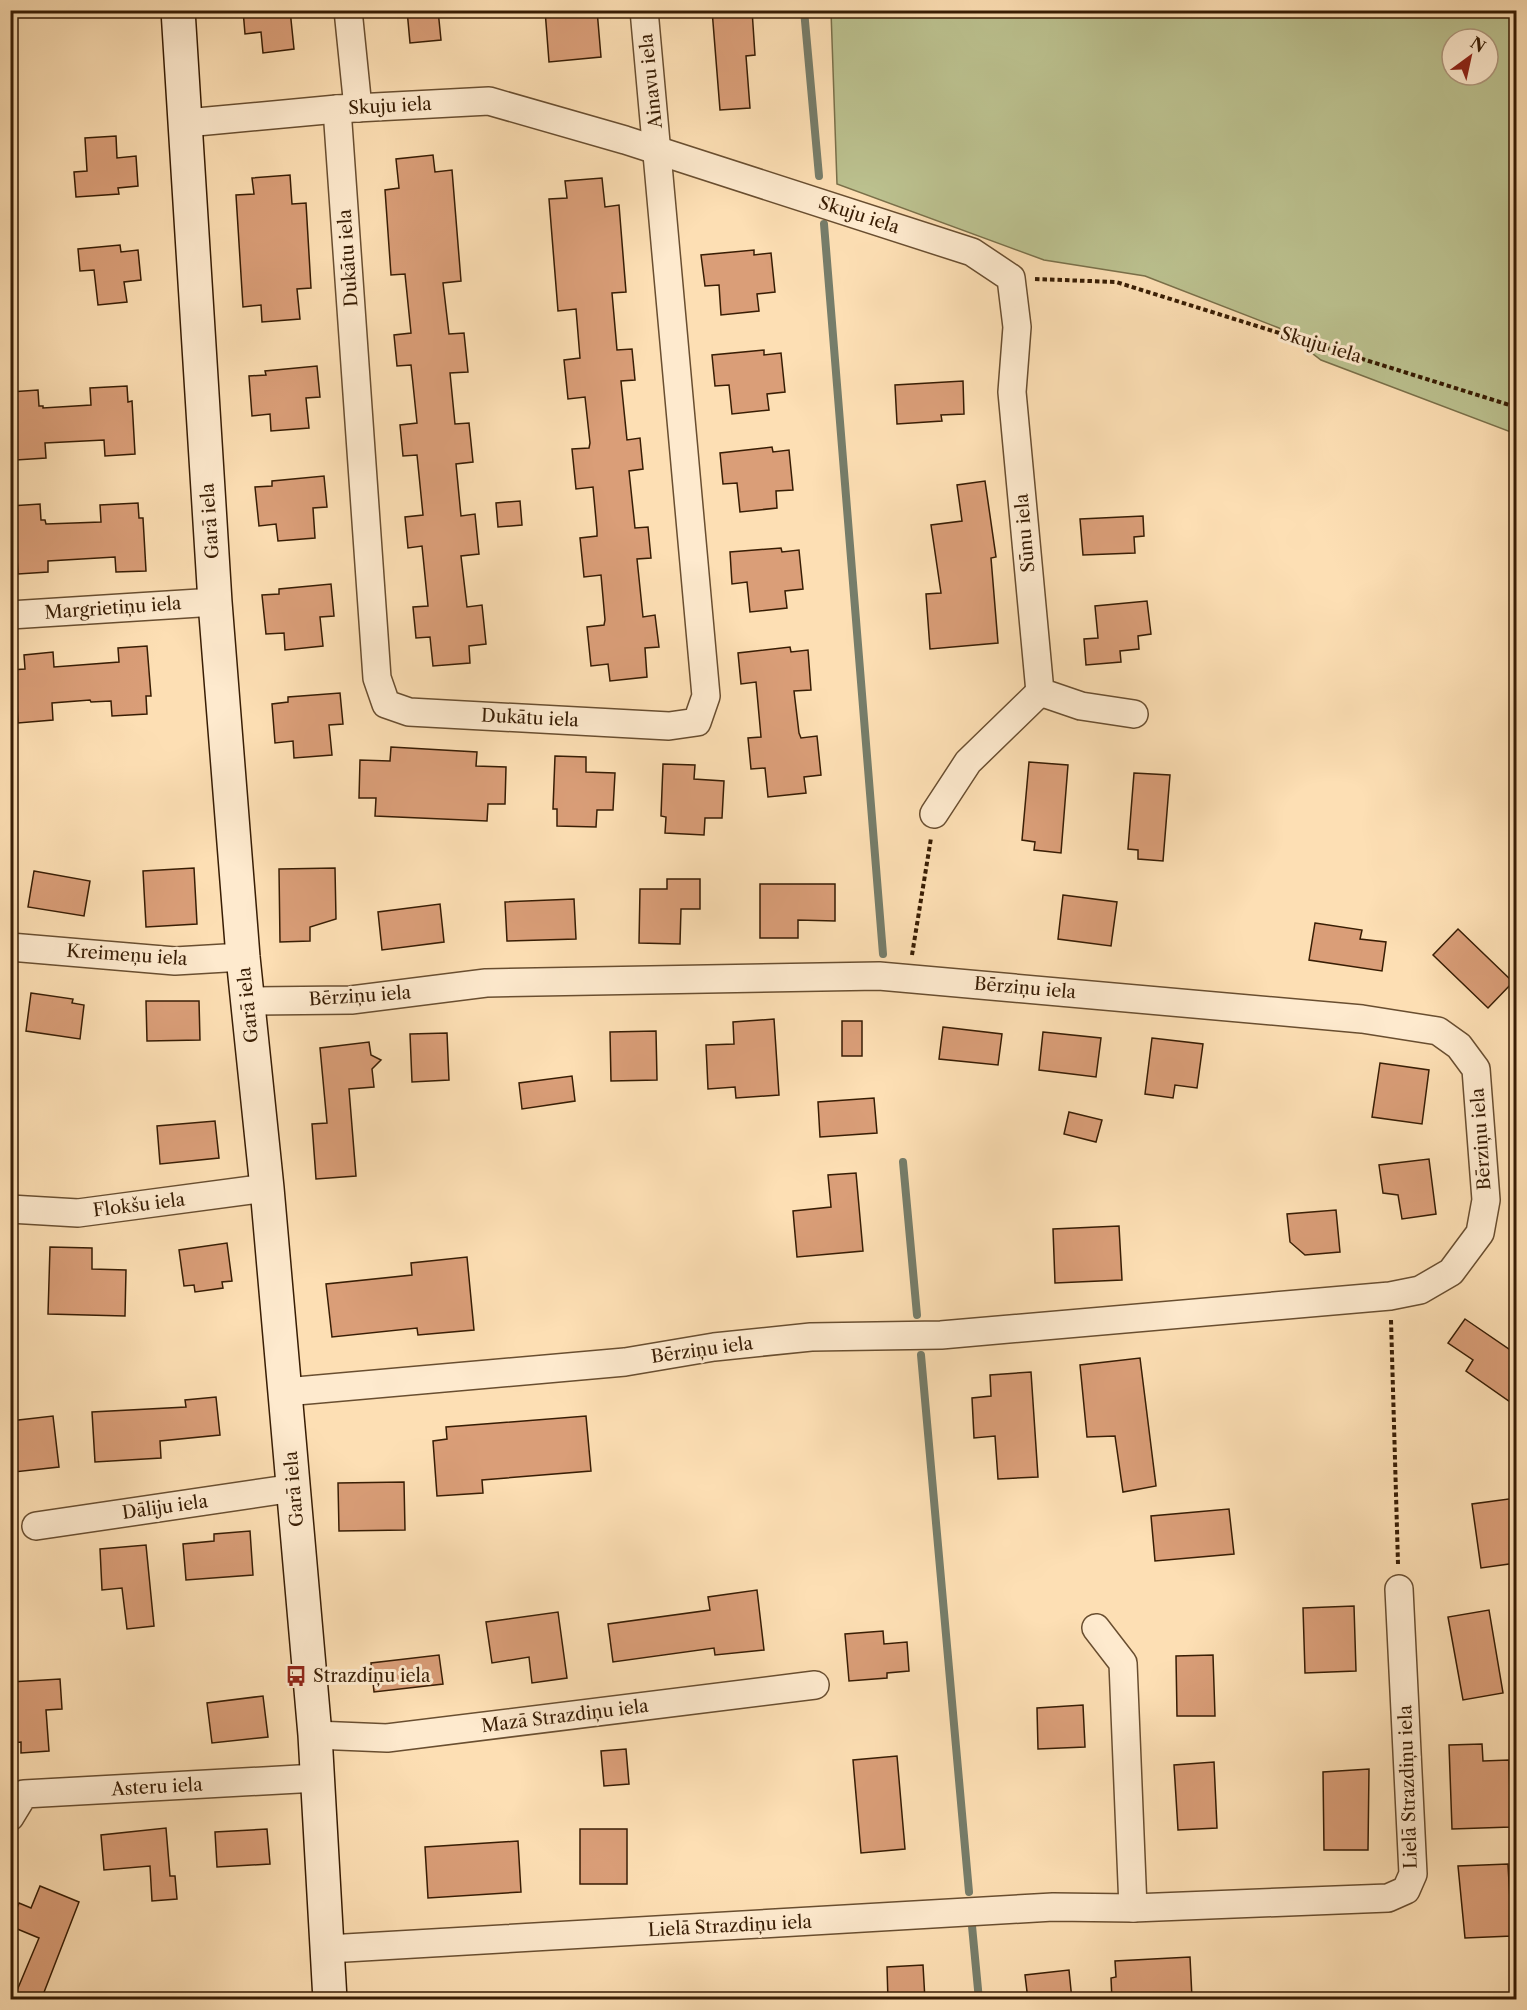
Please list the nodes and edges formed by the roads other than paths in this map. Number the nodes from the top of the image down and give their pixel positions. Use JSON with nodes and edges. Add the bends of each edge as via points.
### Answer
{"nodes":[{"id":1,"x":178,"y":10,"type":"edge"},
{"id":2,"x":348,"y":10,"type":"edge"},
{"id":3,"x":644,"y":10,"type":"edge"},
{"id":4,"x":347,"y":108,"type":"junction"},
{"id":5,"x":186,"y":123,"type":"junction"},
{"id":6,"x":657,"y":151,"type":"junction"},
{"id":7,"x":1011,"y":278,"type":"joint"},
{"id":8,"x":215,"y":602,"type":"junction"},
{"id":9,"x":10,"y":615,"type":"edge"},
{"id":10,"x":1040,"y":692,"type":"junction"},
{"id":11,"x":1134,"y":714,"type":"dead end"},
{"id":12,"x":934,"y":814,"type":"road end"},
{"id":13,"x":10,"y":947,"type":"edge"},
{"id":14,"x":243,"y":957,"type":"junction"},
{"id":15,"x":248,"y":1001,"type":"junction"},
{"id":16,"x":267,"y":1188,"type":"junction"},
{"id":17,"x":10,"y":1209,"type":"edge"},
{"id":18,"x":285,"y":1392,"type":"junction"},
{"id":19,"x":294,"y":1488,"type":"junction"},
{"id":20,"x":36,"y":1526,"type":"dead end"},
{"id":21,"x":1399,"y":1589,"type":"road end"},
{"id":22,"x":1096,"y":1628,"type":"dead end"},
{"id":23,"x":815,"y":1685,"type":"dead end"},
{"id":24,"x":315,"y":1735,"type":"junction"},
{"id":25,"x":317,"y":1778,"type":"junction"},
{"id":26,"x":10,"y":1817,"type":"edge"},
{"id":27,"x":1133,"y":1908,"type":"junction"},
{"id":28,"x":328,"y":1949,"type":"junction"},
{"id":29,"x":330,"y":2000,"type":"edge"}],
"edges":[{"from":1,"to":5,"type":"street","name":"Garā iela"},
{"from":2,"to":4,"type":"street"},
{"from":3,"to":6,"type":"street","name":"Ainavu iela"},
{"from":4,"to":5,"type":"street","name":"Skuju iela"},
{"from":4,"to":6,"type":"street","name":"Skuju iela","via":[[489,101]]},
{"from":4,"to":6,"type":"street","name":"Dukātu iela","via":[[377,678],[386,704],[409,712],[669,726],[697,722],[706,696]]},
{"from":5,"to":8,"type":"street","name":"Garā iela"},
{"from":6,"to":7,"type":"street","name":"Skuju iela","via":[[972,252]]},
{"from":7,"to":10,"type":"street","name":"Sūnu iela","via":[[1017,327],[1012,392]]},
{"from":8,"to":9,"type":"street","name":"Margrietiņu iela"},
{"from":8,"to":14,"type":"street","name":"Garā iela"},
{"from":10,"to":11,"type":"street","via":[[1081,706]]},
{"from":10,"to":12,"type":"street","via":[[968,762]]},
{"from":13,"to":14,"type":"street","name":"Kreimeņu iela","via":[[175,961]]},
{"from":14,"to":15,"type":"street","name":"Garā iela"},
{"from":15,"to":16,"type":"street","name":"Garā iela"},
{"from":15,"to":18,"type":"street","name":"Bērziņu iela","via":[[351,1000],[486,983],[879,976],[1265,1008],[1438,1031],[1459,1046],[1476,1069],[1486,1200],[1480,1233],[1451,1272],[1420,1290],[1390,1296],[941,1335],[811,1337],[714,1347],[625,1362]]},
{"from":16,"to":17,"type":"street","name":"Flokšu iela","via":[[78,1213]]},
{"from":16,"to":18,"type":"street","name":"Garā iela"},
{"from":18,"to":19,"type":"street","name":"Garā iela"},
{"from":19,"to":20,"type":"street","name":"Dāliju iela"},
{"from":19,"to":24,"type":"street","name":"Garā iela"},
{"from":21,"to":27,"type":"street","name":"Lielā Strazdiņu iela","via":[[1413,1874],[1406,1890],[1388,1898]]},
{"from":22,"to":27,"type":"street","via":[[1123,1663]]},
{"from":23,"to":24,"type":"street","name":"Mazā Strazdiņu iela","via":[[387,1737]]},
{"from":24,"to":25,"type":"street","name":"Garā iela"},
{"from":25,"to":26,"type":"street","name":"Asteru iela","via":[[24,1794]]},
{"from":25,"to":28,"type":"street","name":"Garā iela"},
{"from":27,"to":28,"type":"street","name":"Lielā Strazdiņu iela","via":[[1041,1908]]},
{"from":28,"to":29,"type":"street","name":"Garā iela"}]}
